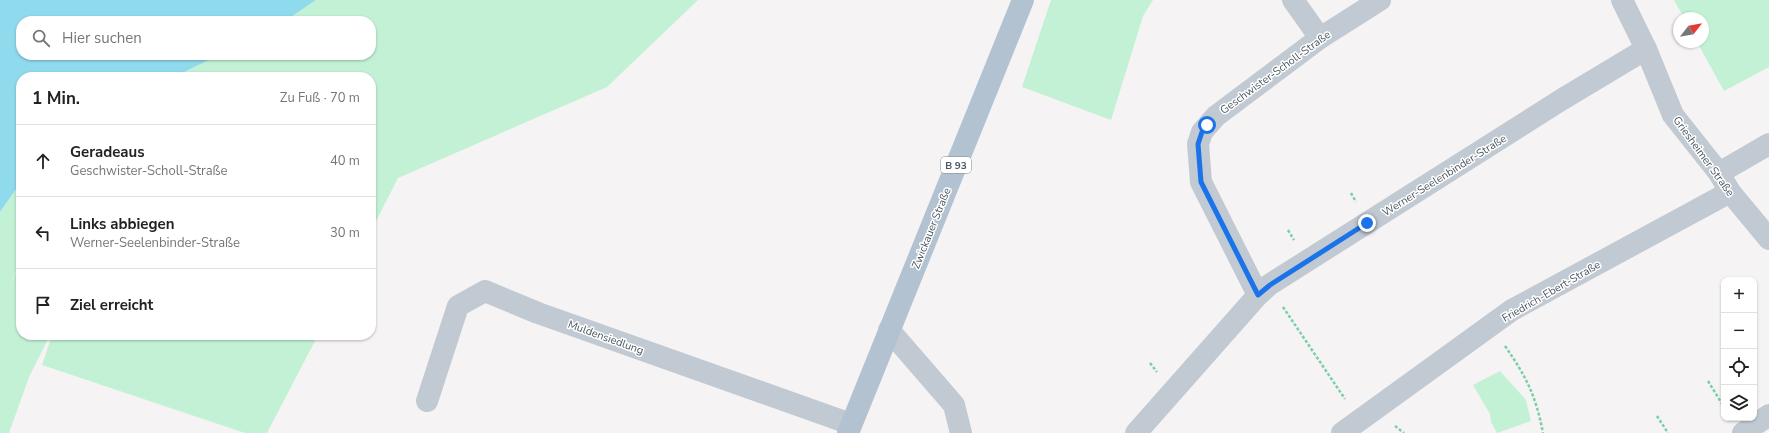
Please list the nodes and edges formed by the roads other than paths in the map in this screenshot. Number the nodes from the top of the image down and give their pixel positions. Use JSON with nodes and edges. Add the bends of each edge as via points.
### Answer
{"nodes":[{"id":1,"x":1023,"y":0,"type":"edge"},
{"id":2,"x":1293,"y":0,"type":"edge"},
{"id":3,"x":1380,"y":0,"type":"edge"},
{"id":4,"x":1622,"y":0,"type":"edge"},
{"id":5,"x":1320,"y":38,"type":"junction"},
{"id":6,"x":1646,"y":49,"type":"junction"},
{"id":7,"x":1769,"y":144,"type":"edge"},
{"id":8,"x":1719,"y":174,"type":"junction"},
{"id":9,"x":1730,"y":192,"type":"junction"},
{"id":10,"x":1769,"y":239,"type":"edge"},
{"id":11,"x":1258,"y":295,"type":"junction"},
{"id":12,"x":890,"y":330,"type":"junction"},
{"id":13,"x":427,"y":401,"type":"dead end"},
{"id":14,"x":1769,"y":415,"type":"edge"},
{"id":15,"x":850,"y":429,"type":"edge"},
{"id":16,"x":960,"y":433,"type":"edge"},
{"id":17,"x":1136,"y":433,"type":"edge"},
{"id":18,"x":1342,"y":433,"type":"edge"},
{"id":19,"x":1743,"y":433,"type":"edge"}],
"edges":[{"from":1,"to":12,"type":"main road","name":"Zwickauer Straße","number":"B 93"},
{"from":2,"to":5,"type":"street"},
{"from":3,"to":5,"type":"street","name":"Geschwister-Scholl-Straße"},
{"from":4,"to":6,"type":"street","name":"Griesheimer Straße"},
{"from":5,"to":11,"type":"street","name":"Geschwister-Scholl-Straße","via":[[1216,116],[1202,132],[1198,144],[1201,182]]},
{"from":6,"to":8,"type":"street","name":"Griesheimer Straße","via":[[1673,115]]},
{"from":6,"to":11,"type":"street","name":"Werner-Seelenbinder-Straße","via":[[1555,104]]},
{"from":7,"to":8,"type":"street"},
{"from":8,"to":9,"type":"street","name":"Griesheimer Straße"},
{"from":9,"to":10,"type":"street","name":"Griesheimer Straße"},
{"from":9,"to":18,"type":"street","name":"Friedrich-Ebert-Straße","via":[[1512,310]]},
{"from":11,"to":17,"type":"street","name":"Werner-Seelenbinder-Straße"},
{"from":12,"to":15,"type":"main road","name":"Zwickauer Straße","number":"B 93"},
{"from":12,"to":16,"type":"street","via":[[954,405]]},
{"from":13,"to":15,"type":"street","name":"Muldensiedlung","via":[[458,306],[485,291]]},
{"from":14,"to":19,"type":"street"}]}
